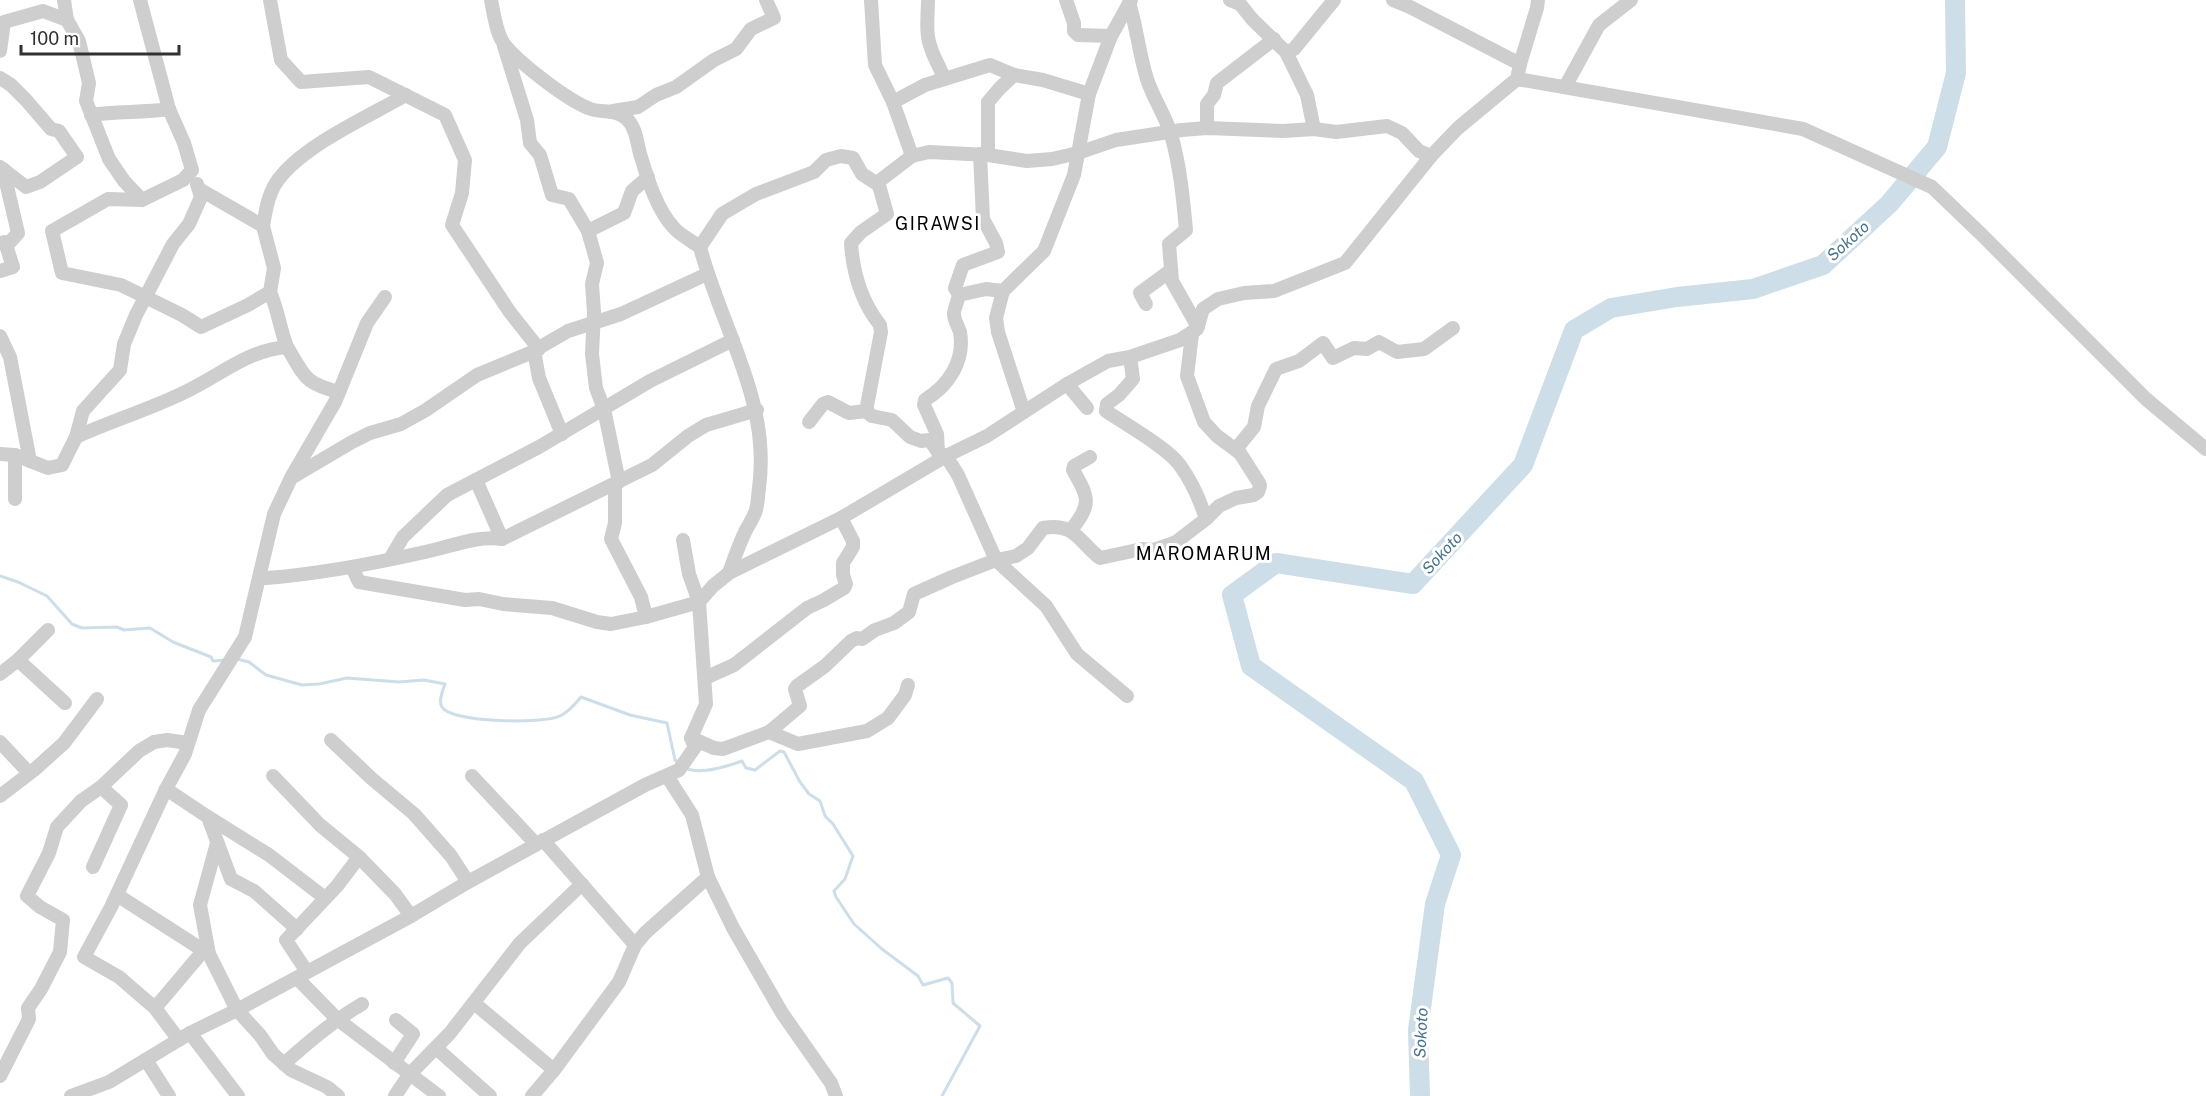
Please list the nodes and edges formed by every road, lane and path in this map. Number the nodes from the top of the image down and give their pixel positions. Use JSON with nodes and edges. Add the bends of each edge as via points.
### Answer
{"nodes":[{"id":1,"x":64,"y":0,"type":"edge"},
{"id":2,"x":140,"y":0,"type":"edge"},
{"id":3,"x":270,"y":0,"type":"edge"},
{"id":4,"x":491,"y":0,"type":"edge"},
{"id":5,"x":766,"y":0,"type":"edge"},
{"id":6,"x":871,"y":0,"type":"edge"},
{"id":7,"x":928,"y":0,"type":"edge"},
{"id":8,"x":1066,"y":0,"type":"edge"},
{"id":9,"x":1230,"y":0,"type":"edge"},
{"id":10,"x":1334,"y":0,"type":"edge"},
{"id":11,"x":1394,"y":0,"type":"edge"},
{"id":12,"x":1538,"y":0,"type":"edge"},
{"id":13,"x":1631,"y":0,"type":"edge"},
{"id":14,"x":1130,"y":1,"type":"edge"},
{"id":15,"x":2,"y":18,"type":"edge"},
{"id":16,"x":67,"y":20,"type":"junction"},
{"id":17,"x":1111,"y":36,"type":"junction"},
{"id":18,"x":1274,"y":39,"type":"junction"},
{"id":19,"x":503,"y":42,"type":"junction"},
{"id":20,"x":0,"y":51,"type":"edge"},
{"id":21,"x":1286,"y":52,"type":"junction"},
{"id":22,"x":1520,"y":64,"type":"junction"},
{"id":23,"x":1014,"y":75,"type":"junction"},
{"id":24,"x":0,"y":78,"type":"edge"},
{"id":25,"x":944,"y":79,"type":"junction"},
{"id":26,"x":1517,"y":79,"type":"junction"},
{"id":27,"x":1565,"y":87,"type":"junction"},
{"id":28,"x":1089,"y":94,"type":"junction"},
{"id":29,"x":406,"y":95,"type":"junction"},
{"id":30,"x":893,"y":102,"type":"junction"},
{"id":31,"x":169,"y":109,"type":"junction"},
{"id":32,"x":613,"y":111,"type":"junction"},
{"id":33,"x":92,"y":115,"type":"junction"},
{"id":34,"x":1207,"y":128,"type":"junction"},
{"id":35,"x":1314,"y":129,"type":"junction"},
{"id":36,"x":1170,"y":132,"type":"junction"},
{"id":37,"x":1078,"y":153,"type":"junction"},
{"id":38,"x":984,"y":155,"type":"junction"},
{"id":39,"x":912,"y":156,"type":"junction"},
{"id":40,"x":1431,"y":156,"type":"junction"},
{"id":41,"x":2,"y":168,"type":"edge"},
{"id":42,"x":192,"y":170,"type":"junction"},
{"id":43,"x":648,"y":177,"type":"junction"},
{"id":44,"x":879,"y":185,"type":"junction"},
{"id":45,"x":198,"y":189,"type":"junction"},
{"id":46,"x":142,"y":200,"type":"junction"},
{"id":47,"x":264,"y":226,"type":"junction"},
{"id":48,"x":588,"y":231,"type":"junction"},
{"id":49,"x":2,"y":242,"type":"edge"},
{"id":50,"x":700,"y":247,"type":"junction"},
{"id":51,"x":0,"y":271,"type":"edge"},
{"id":52,"x":1170,"y":271,"type":"junction"},
{"id":53,"x":707,"y":273,"type":"junction"},
{"id":54,"x":1003,"y":291,"type":"junction"},
{"id":55,"x":270,"y":292,"type":"junction"},
{"id":56,"x":959,"y":295,"type":"junction"},
{"id":57,"x":147,"y":296,"type":"junction"},
{"id":58,"x":385,"y":297,"type":"dead end"},
{"id":59,"x":1146,"y":304,"type":"dead end"},
{"id":60,"x":593,"y":323,"type":"junction"},
{"id":61,"x":280,"y":324,"type":"junction"},
{"id":62,"x":1453,"y":328,"type":"dead end"},
{"id":63,"x":1195,"y":330,"type":"junction"},
{"id":64,"x":0,"y":336,"type":"edge"},
{"id":65,"x":733,"y":340,"type":"junction"},
{"id":66,"x":287,"y":347,"type":"junction"},
{"id":67,"x":268,"y":349,"type":"junction"},
{"id":68,"x":536,"y":350,"type":"junction"},
{"id":69,"x":1130,"y":357,"type":"junction"},
{"id":70,"x":1067,"y":384,"type":"junction"},
{"id":71,"x":339,"y":392,"type":"junction"},
{"id":72,"x":1087,"y":408,"type":"dead end"},
{"id":73,"x":604,"y":409,"type":"junction"},
{"id":74,"x":757,"y":410,"type":"junction"},
{"id":75,"x":866,"y":411,"type":"junction"},
{"id":76,"x":1024,"y":412,"type":"junction"},
{"id":77,"x":809,"y":422,"type":"dead end"},
{"id":78,"x":562,"y":434,"type":"junction"},
{"id":79,"x":76,"y":437,"type":"junction"},
{"id":80,"x":1236,"y":449,"type":"junction"},
{"id":81,"x":2206,"y":449,"type":"edge"},
{"id":82,"x":0,"y":454,"type":"edge"},
{"id":83,"x":942,"y":454,"type":"junction"},
{"id":84,"x":15,"y":455,"type":"junction"},
{"id":85,"x":1090,"y":457,"type":"dead end"},
{"id":86,"x":30,"y":461,"type":"junction"},
{"id":87,"x":291,"y":478,"type":"junction"},
{"id":88,"x":476,"y":480,"type":"junction"},
{"id":89,"x":617,"y":483,"type":"junction"},
{"id":90,"x":15,"y":499,"type":"dead end"},
{"id":91,"x":841,"y":518,"type":"junction"},
{"id":92,"x":1206,"y":519,"type":"junction"},
{"id":93,"x":1071,"y":530,"type":"junction"},
{"id":94,"x":502,"y":539,"type":"junction"},
{"id":95,"x":683,"y":540,"type":"dead end"},
{"id":96,"x":390,"y":559,"type":"junction"},
{"id":97,"x":996,"y":560,"type":"junction"},
{"id":98,"x":352,"y":567,"type":"junction"},
{"id":99,"x":729,"y":573,"type":"junction"},
{"id":100,"x":260,"y":577,"type":"junction"},
{"id":101,"x":699,"y":602,"type":"junction"},
{"id":102,"x":646,"y":616,"type":"junction"},
{"id":103,"x":48,"y":630,"type":"dead end"},
{"id":104,"x":18,"y":660,"type":"junction"},
{"id":105,"x":0,"y":674,"type":"edge"},
{"id":106,"x":705,"y":678,"type":"junction"},
{"id":107,"x":908,"y":685,"type":"dead end"},
{"id":108,"x":1127,"y":696,"type":"dead end"},
{"id":109,"x":98,"y":699,"type":"dead end"},
{"id":110,"x":65,"y":703,"type":"dead end"},
{"id":111,"x":769,"y":732,"type":"junction"},
{"id":112,"x":691,"y":738,"type":"junction"},
{"id":113,"x":331,"y":740,"type":"dead end"},
{"id":114,"x":0,"y":742,"type":"edge"},
{"id":115,"x":188,"y":743,"type":"junction"},
{"id":116,"x":678,"y":769,"type":"junction"},
{"id":117,"x":29,"y":773,"type":"junction"},
{"id":118,"x":273,"y":776,"type":"dead end"},
{"id":119,"x":472,"y":776,"type":"dead end"},
{"id":120,"x":101,"y":787,"type":"junction"},
{"id":121,"x":166,"y":789,"type":"junction"},
{"id":122,"x":0,"y":796,"type":"edge"},
{"id":123,"x":208,"y":817,"type":"junction"},
{"id":124,"x":540,"y":842,"type":"junction"},
{"id":125,"x":217,"y":843,"type":"junction"},
{"id":126,"x":359,"y":857,"type":"junction"},
{"id":127,"x":93,"y":867,"type":"dead end"},
{"id":128,"x":708,"y":877,"type":"junction"},
{"id":129,"x":468,"y":882,"type":"junction"},
{"id":130,"x":582,"y":884,"type":"junction"},
{"id":131,"x":117,"y":895,"type":"junction"},
{"id":132,"x":325,"y":898,"type":"junction"},
{"id":133,"x":411,"y":916,"type":"junction"},
{"id":134,"x":297,"y":929,"type":"junction"},
{"id":135,"x":635,"y":945,"type":"junction"},
{"id":136,"x":207,"y":952,"type":"junction"},
{"id":137,"x":302,"y":975,"type":"junction"},
{"id":138,"x":474,"y":1003,"type":"junction"},
{"id":139,"x":362,"y":1004,"type":"dead end"},
{"id":140,"x":154,"y":1008,"type":"junction"},
{"id":141,"x":237,"y":1010,"type":"junction"},
{"id":142,"x":337,"y":1019,"type":"junction"},
{"id":143,"x":396,"y":1020,"type":"dead end"},
{"id":144,"x":185,"y":1036,"type":"junction"},
{"id":145,"x":436,"y":1048,"type":"junction"},
{"id":146,"x":147,"y":1060,"type":"junction"},
{"id":147,"x":394,"y":1063,"type":"junction"},
{"id":148,"x":284,"y":1064,"type":"junction"},
{"id":149,"x":554,"y":1070,"type":"junction"},
{"id":150,"x":410,"y":1075,"type":"junction"},
{"id":151,"x":0,"y":1076,"type":"edge"},
{"id":152,"x":71,"y":1096,"type":"edge"},
{"id":153,"x":169,"y":1096,"type":"edge"},
{"id":154,"x":238,"y":1096,"type":"edge"},
{"id":155,"x":338,"y":1096,"type":"edge"},
{"id":156,"x":396,"y":1096,"type":"edge"},
{"id":157,"x":439,"y":1096,"type":"edge"},
{"id":158,"x":490,"y":1096,"type":"edge"},
{"id":159,"x":532,"y":1096,"type":"edge"},
{"id":160,"x":836,"y":1096,"type":"edge"}],
"edges":[{"from":1,"to":16,"type":"street"},
{"from":2,"to":31,"type":"street"},
{"from":3,"to":29,"type":"street","via":[[281,60],[301,82],[369,76]]},
{"from":4,"to":19,"type":"street"},
{"from":5,"to":32,"type":"street","via":[[774,18],[751,29],[736,49],[638,107]]},
{"from":6,"to":30,"type":"street","via":[[876,65]]},
{"from":7,"to":25,"type":"street","via":[[928,35]]},
{"from":8,"to":17,"type":"street","via":[[1078,35]]},
{"from":9,"to":18,"type":"street","via":[[1240,4]]},
{"from":10,"to":21,"type":"street","via":[[1294,49]]},
{"from":11,"to":22,"type":"street"},
{"from":12,"to":22,"type":"street"},
{"from":13,"to":27,"type":"street","via":[[1599,25]]},
{"from":14,"to":17,"type":"street"},
{"from":14,"to":36,"type":"street","via":[[1148,81]]},
{"from":15,"to":16,"type":"street","via":[[44,11]]},
{"from":15,"to":20,"type":"street"},
{"from":16,"to":33,"type":"street","via":[[85,62],[89,83],[86,101]]},
{"from":17,"to":28,"type":"street"},
{"from":18,"to":21,"type":"street"},
{"from":18,"to":34,"type":"street","via":[[1217,83],[1207,104]]},
{"from":19,"to":32,"type":"street","via":[[525,65],[572,101],[591,110]]},
{"from":19,"to":48,"type":"street","via":[[527,120],[530,143],[540,155],[552,195],[569,199]]},
{"from":21,"to":35,"type":"street","via":[[1307,95]]},
{"from":22,"to":26,"type":"street"},
{"from":23,"to":25,"type":"street","via":[[990,65]]},
{"from":23,"to":28,"type":"street"},
{"from":23,"to":38,"type":"street","via":[[988,102]]},
{"from":24,"to":41,"type":"street","via":[[51,129],[60,131],[77,157],[26,187]]},
{"from":25,"to":30,"type":"street"},
{"from":26,"to":27,"type":"street"},
{"from":26,"to":40,"type":"street"},
{"from":27,"to":81,"type":"street","via":[[1803,129],[1932,187],[2146,399]]},
{"from":28,"to":37,"type":"street"},
{"from":29,"to":47,"type":"street","via":[[317,145],[281,175],[267,202]]},
{"from":29,"to":68,"type":"street","via":[[445,115],[465,160],[462,193],[452,225]]},
{"from":30,"to":39,"type":"street"},
{"from":31,"to":33,"type":"street"},
{"from":31,"to":42,"type":"street"},
{"from":32,"to":43,"type":"street","via":[[627,119],[635,134]]},
{"from":33,"to":46,"type":"street","via":[[109,159]]},
{"from":34,"to":35,"type":"street"},
{"from":34,"to":36,"type":"street"},
{"from":35,"to":40,"type":"street","via":[[1336,132],[1387,126]]},
{"from":36,"to":37,"type":"street","via":[[1116,140]]},
{"from":36,"to":52,"type":"street","via":[[1186,230],[1168,244]]},
{"from":37,"to":38,"type":"street","via":[[1027,161]]},
{"from":37,"to":54,"type":"street","via":[[1074,176],[1044,251]]},
{"from":38,"to":39,"type":"street","via":[[929,152]]},
{"from":38,"to":56,"type":"street","via":[[983,219],[998,252],[963,265],[955,288]]},
{"from":39,"to":44,"type":"street"},
{"from":40,"to":63,"type":"street","via":[[1345,263],[1274,291],[1218,299],[1203,309]]},
{"from":41,"to":49,"type":"street","via":[[18,233],[10,242]]},
{"from":42,"to":45,"type":"street"},
{"from":42,"to":46,"type":"street","via":[[183,180]]},
{"from":43,"to":48,"type":"street","via":[[632,191],[624,213]]},
{"from":43,"to":50,"type":"street","via":[[674,229]]},
{"from":44,"to":50,"type":"street","via":[[862,174],[853,158],[826,160],[814,172],[756,194],[722,214]]},
{"from":44,"to":75,"type":"street","via":[[887,214],[851,243],[858,287],[881,332]]},
{"from":45,"to":47,"type":"street"},
{"from":45,"to":57,"type":"street","via":[[201,197],[189,224],[173,244]]},
{"from":46,"to":57,"type":"street","via":[[108,199],[52,231],[62,273],[121,285]]},
{"from":47,"to":55,"type":"street","via":[[274,268]]},
{"from":48,"to":60,"type":"street","via":[[597,263],[592,284]]},
{"from":49,"to":51,"type":"street","via":[[13,267]]},
{"from":50,"to":53,"type":"street"},
{"from":52,"to":59,"type":"street","via":[[1140,293]]},
{"from":52,"to":63,"type":"street"},
{"from":53,"to":60,"type":"street","via":[[621,314]]},
{"from":53,"to":65,"type":"street"},
{"from":54,"to":56,"type":"street","via":[[986,289]]},
{"from":54,"to":76,"type":"street","via":[[996,318],[998,332]]},
{"from":55,"to":57,"type":"street","via":[[201,327]]},
{"from":55,"to":61,"type":"street"},
{"from":56,"to":83,"type":"street","via":[[954,315],[960,332],[960,358],[924,405]]},
{"from":57,"to":79,"type":"street","via":[[124,344],[120,370],[83,411]]},
{"from":58,"to":71,"type":"street","via":[[367,323]]},
{"from":60,"to":68,"type":"street","via":[[568,331]]},
{"from":60,"to":73,"type":"street","via":[[596,388]]},
{"from":61,"to":66,"type":"street"},
{"from":61,"to":67,"type":"street"},
{"from":62,"to":80,"type":"street","via":[[1424,349],[1397,352],[1380,342],[1333,358],[1323,343],[1299,360],[1276,369],[1258,406],[1254,428]]},
{"from":63,"to":69,"type":"street","via":[[1180,340]]},
{"from":63,"to":80,"type":"street","via":[[1187,376],[1204,422]]},
{"from":64,"to":86,"type":"street","via":[[10,357]]},
{"from":65,"to":73,"type":"street"},
{"from":65,"to":74,"type":"street"},
{"from":66,"to":67,"type":"street"},
{"from":66,"to":71,"type":"street","via":[[304,376],[320,387]]},
{"from":67,"to":79,"type":"street","via":[[243,358],[184,393]]},
{"from":68,"to":78,"type":"street","via":[[539,378]]},
{"from":68,"to":87,"type":"street","via":[[477,375],[401,424],[370,433]]},
{"from":69,"to":70,"type":"street","via":[[1108,361]]},
{"from":69,"to":92,"type":"street","via":[[1133,379],[1107,404],[1106,411],[1179,464],[1200,499]]},
{"from":70,"to":72,"type":"street"},
{"from":70,"to":76,"type":"street"},
{"from":71,"to":87,"type":"street"},
{"from":73,"to":78,"type":"street"},
{"from":73,"to":89,"type":"street"},
{"from":74,"to":89,"type":"street","via":[[706,425],[652,465]]},
{"from":74,"to":99,"type":"street","via":[[762,465],[756,512]]},
{"from":75,"to":77,"type":"street","via":[[849,413],[828,402]]},
{"from":75,"to":83,"type":"street","via":[[892,420],[910,437],[930,440]]},
{"from":76,"to":83,"type":"street","via":[[987,436]]},
{"from":78,"to":88,"type":"street"},
{"from":79,"to":86,"type":"street","via":[[62,465],[48,468]]},
{"from":80,"to":92,"type":"street","via":[[1260,486],[1258,492],[1219,506]]},
{"from":82,"to":84,"type":"street"},
{"from":83,"to":91,"type":"street"},
{"from":83,"to":97,"type":"street","via":[[958,475]]},
{"from":84,"to":86,"type":"street"},
{"from":84,"to":90,"type":"street"},
{"from":85,"to":93,"type":"street","via":[[1074,466],[1086,498],[1085,513]]},
{"from":87,"to":100,"type":"street","via":[[274,514]]},
{"from":88,"to":94,"type":"street"},
{"from":88,"to":96,"type":"street","via":[[447,495],[403,537]]},
{"from":89,"to":94,"type":"street"},
{"from":89,"to":102,"type":"street","via":[[611,539],[641,597]]},
{"from":91,"to":99,"type":"street"},
{"from":91,"to":106,"type":"street","via":[[853,541],[843,563],[844,588],[807,608],[734,665]]},
{"from":92,"to":93,"type":"street","via":[[1163,547],[1100,558]]},
{"from":93,"to":97,"type":"street","via":[[1043,528],[1028,548],[1016,556]]},
{"from":94,"to":96,"type":"street","via":[[488,537]]},
{"from":95,"to":101,"type":"street"},
{"from":96,"to":98,"type":"street"},
{"from":97,"to":108,"type":"street","via":[[1046,606],[1077,654]]},
{"from":97,"to":111,"type":"street","via":[[914,594],[909,612],[862,639],[851,641],[797,686],[800,706]]},
{"from":98,"to":100,"type":"street"},
{"from":98,"to":102,"type":"street","via":[[359,582],[465,600],[552,608],[597,622],[611,624]]},
{"from":99,"to":101,"type":"street"},
{"from":100,"to":115,"type":"street","via":[[245,638],[199,710]]},
{"from":101,"to":102,"type":"street"},
{"from":101,"to":106,"type":"street"},
{"from":103,"to":104,"type":"street"},
{"from":104,"to":105,"type":"street"},
{"from":104,"to":110,"type":"street"},
{"from":106,"to":112,"type":"street","via":[[706,704]]},
{"from":107,"to":111,"type":"street","via":[[888,718],[867,731],[798,744]]},
{"from":109,"to":117,"type":"street","via":[[64,743]]},
{"from":111,"to":112,"type":"street","via":[[723,749]]},
{"from":112,"to":116,"type":"street","via":[[694,747]]},
{"from":113,"to":129,"type":"street","via":[[414,814]]},
{"from":114,"to":117,"type":"street"},
{"from":115,"to":120,"type":"street","via":[[154,742]]},
{"from":115,"to":121,"type":"street"},
{"from":116,"to":124,"type":"street"},
{"from":116,"to":128,"type":"street"},
{"from":117,"to":122,"type":"street"},
{"from":118,"to":126,"type":"street","via":[[320,825]]},
{"from":119,"to":124,"type":"street"},
{"from":120,"to":127,"type":"street","via":[[121,805]]},
{"from":120,"to":151,"type":"street","via":[[57,826],[49,853],[27,896],[63,920],[60,952],[28,1008],[29,1020]]},
{"from":121,"to":123,"type":"street"},
{"from":121,"to":131,"type":"street"},
{"from":123,"to":125,"type":"street"},
{"from":123,"to":132,"type":"street","via":[[269,855]]},
{"from":124,"to":129,"type":"street"},
{"from":124,"to":130,"type":"street"},
{"from":125,"to":134,"type":"street","via":[[231,879],[254,891]]},
{"from":125,"to":136,"type":"street","via":[[200,905]]},
{"from":126,"to":132,"type":"street"},
{"from":126,"to":133,"type":"street"},
{"from":128,"to":135,"type":"street"},
{"from":128,"to":160,"type":"street","via":[[760,978]]},
{"from":129,"to":133,"type":"street"},
{"from":130,"to":135,"type":"street"},
{"from":130,"to":138,"type":"street","via":[[520,943]]},
{"from":131,"to":136,"type":"street"},
{"from":131,"to":140,"type":"street","via":[[84,957],[119,977]]},
{"from":132,"to":134,"type":"street"},
{"from":133,"to":137,"type":"street"},
{"from":134,"to":137,"type":"street","via":[[286,940]]},
{"from":135,"to":149,"type":"street","via":[[619,982]]},
{"from":136,"to":140,"type":"street"},
{"from":136,"to":141,"type":"street"},
{"from":137,"to":141,"type":"street"},
{"from":137,"to":142,"type":"street"},
{"from":138,"to":145,"type":"street"},
{"from":138,"to":149,"type":"street"},
{"from":139,"to":142,"type":"street"},
{"from":140,"to":144,"type":"street"},
{"from":141,"to":144,"type":"street"},
{"from":141,"to":148,"type":"street"},
{"from":142,"to":147,"type":"street"},
{"from":142,"to":148,"type":"street"},
{"from":143,"to":147,"type":"street","via":[[413,1034]]},
{"from":144,"to":146,"type":"street"},
{"from":144,"to":154,"type":"street"},
{"from":145,"to":150,"type":"street"},
{"from":145,"to":158,"type":"street"},
{"from":146,"to":152,"type":"street","via":[[109,1082]]},
{"from":146,"to":153,"type":"street"},
{"from":147,"to":150,"type":"street"},
{"from":148,"to":155,"type":"street"},
{"from":149,"to":159,"type":"street"},
{"from":150,"to":156,"type":"street"},
{"from":150,"to":157,"type":"street"}]}
